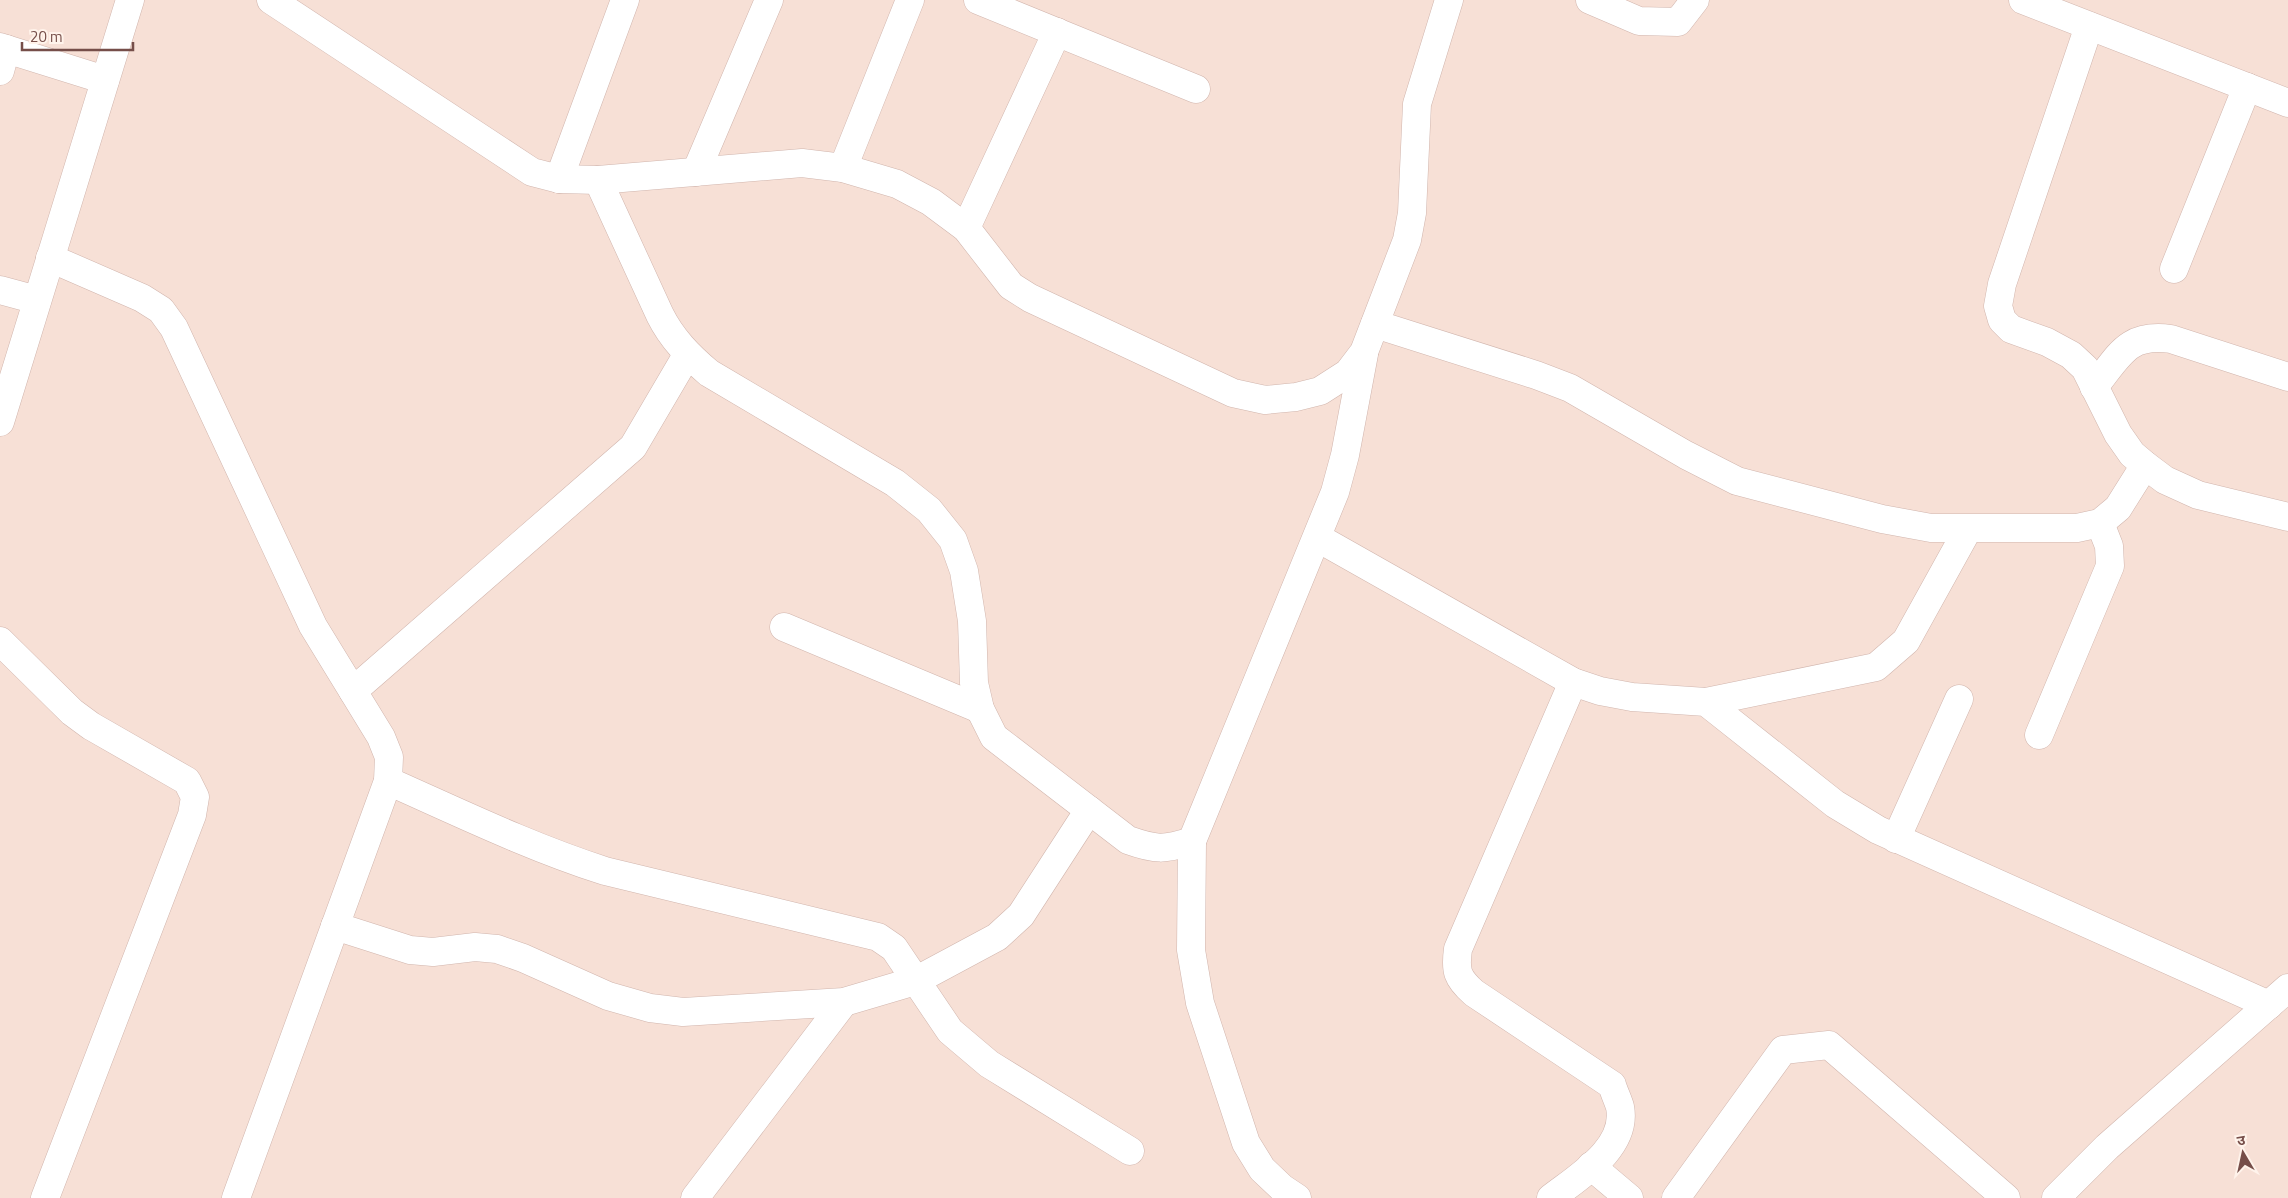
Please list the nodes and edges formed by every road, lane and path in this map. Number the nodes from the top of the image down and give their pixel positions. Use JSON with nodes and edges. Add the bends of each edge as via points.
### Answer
{"nodes":[{"id":1,"x":130,"y":0,"type":"edge"},
{"id":2,"x":271,"y":0,"type":"edge"},
{"id":3,"x":625,"y":0,"type":"edge"},
{"id":4,"x":770,"y":0,"type":"edge"},
{"id":5,"x":910,"y":0,"type":"edge"},
{"id":6,"x":978,"y":0,"type":"edge"},
{"id":7,"x":1449,"y":0,"type":"edge"},
{"id":8,"x":1590,"y":0,"type":"edge"},
{"id":9,"x":1694,"y":0,"type":"edge"},
{"id":10,"x":2023,"y":0,"type":"edge"},
{"id":11,"x":2089,"y":26,"type":"junction"},
{"id":12,"x":1057,"y":32,"type":"junction"},
{"id":13,"x":2,"y":55,"type":"edge"},
{"id":14,"x":105,"y":80,"type":"junction"},
{"id":15,"x":2247,"y":87,"type":"junction"},
{"id":16,"x":1196,"y":90,"type":"dead end"},
{"id":17,"x":2288,"y":103,"type":"edge"},
{"id":18,"x":843,"y":168,"type":"junction"},
{"id":19,"x":696,"y":172,"type":"junction"},
{"id":20,"x":559,"y":179,"type":"junction"},
{"id":21,"x":598,"y":180,"type":"junction"},
{"id":22,"x":966,"y":228,"type":"junction"},
{"id":23,"x":50,"y":258,"type":"junction"},
{"id":24,"x":2174,"y":269,"type":"dead end"},
{"id":25,"x":0,"y":290,"type":"edge"},
{"id":26,"x":37,"y":300,"type":"junction"},
{"id":27,"x":1374,"y":324,"type":"junction"},
{"id":28,"x":1364,"y":352,"type":"junction"},
{"id":29,"x":687,"y":354,"type":"junction"},
{"id":30,"x":2288,"y":377,"type":"edge"},
{"id":31,"x":2094,"y":386,"type":"junction"},
{"id":32,"x":1,"y":415,"type":"edge"},
{"id":33,"x":2145,"y":465,"type":"junction"},
{"id":34,"x":2288,"y":517,"type":"edge"},
{"id":35,"x":2100,"y":523,"type":"junction"},
{"id":36,"x":1968,"y":529,"type":"junction"},
{"id":37,"x":1318,"y":538,"type":"junction"},
{"id":38,"x":784,"y":627,"type":"dead end"},
{"id":39,"x":0,"y":641,"type":"edge"},
{"id":40,"x":1573,"y":682,"type":"junction"},
{"id":41,"x":353,"y":691,"type":"junction"},
{"id":42,"x":1959,"y":699,"type":"dead end"},
{"id":43,"x":1706,"y":702,"type":"junction"},
{"id":44,"x":980,"y":709,"type":"junction"},
{"id":45,"x":2039,"y":735,"type":"dead end"},
{"id":46,"x":388,"y":781,"type":"junction"},
{"id":47,"x":1089,"y":810,"type":"junction"},
{"id":48,"x":1896,"y":839,"type":"junction"},
{"id":49,"x":1192,"y":841,"type":"junction"},
{"id":50,"x":335,"y":926,"type":"junction"},
{"id":51,"x":915,"y":981,"type":"junction"},
{"id":52,"x":2278,"y":996,"type":"edge"},
{"id":53,"x":844,"y":1002,"type":"junction"},
{"id":54,"x":1130,"y":1151,"type":"dead end"},
{"id":55,"x":1591,"y":1166,"type":"junction"},
{"id":56,"x":45,"y":1198,"type":"edge"},
{"id":57,"x":236,"y":1198,"type":"edge"},
{"id":58,"x":695,"y":1198,"type":"edge"},
{"id":59,"x":1298,"y":1198,"type":"edge"},
{"id":60,"x":1551,"y":1198,"type":"edge"},
{"id":61,"x":1629,"y":1198,"type":"edge"},
{"id":62,"x":1676,"y":1198,"type":"edge"},
{"id":63,"x":2006,"y":1198,"type":"edge"},
{"id":64,"x":2056,"y":1198,"type":"edge"}],
"edges":[{"from":1,"to":14,"type":"street"},
{"from":2,"to":20,"type":"street","via":[[532,172]]},
{"from":3,"to":20,"type":"street"},
{"from":4,"to":19,"type":"street"},
{"from":5,"to":18,"type":"street"},
{"from":6,"to":12,"type":"street"},
{"from":7,"to":27,"type":"street","via":[[1417,104],[1413,204],[1407,240]]},
{"from":8,"to":9,"type":"street","via":[[1639,21],[1678,22]]},
{"from":10,"to":11,"type":"street"},
{"from":11,"to":15,"type":"street"},
{"from":11,"to":31,"type":"street","via":[[2002,284],[1998,306],[2002,320],[2011,329],[2048,342],[2071,355],[2085,368]]},
{"from":12,"to":16,"type":"street"},
{"from":12,"to":22,"type":"street"},
{"from":13,"to":14,"type":"street"},
{"from":14,"to":23,"type":"street"},
{"from":15,"to":17,"type":"street"},
{"from":15,"to":24,"type":"street"},
{"from":18,"to":19,"type":"street","via":[[802,163]]},
{"from":18,"to":22,"type":"street","via":[[897,184],[931,202]]},
{"from":19,"to":21,"type":"street"},
{"from":20,"to":21,"type":"street"},
{"from":21,"to":29,"type":"street","via":[[668,332]]},
{"from":22,"to":28,"type":"street","via":[[1011,286],[1030,298],[1234,393],[1265,400],[1296,398],[1320,391],[1348,373]]},
{"from":23,"to":26,"type":"street"},
{"from":23,"to":41,"type":"street","via":[[142,298],[161,310],[174,328],[313,626]]},
{"from":25,"to":26,"type":"street"},
{"from":26,"to":32,"type":"street"},
{"from":27,"to":28,"type":"street"},
{"from":27,"to":36,"type":"street","via":[[1570,388],[1737,481],[1882,519],[1931,528]]},
{"from":28,"to":37,"type":"street","via":[[1345,455]]},
{"from":29,"to":41,"type":"street","via":[[633,447]]},
{"from":29,"to":44,"type":"street","via":[[709,373],[895,483],[928,510],[953,540],[964,571],[972,621],[974,683]]},
{"from":30,"to":31,"type":"street","via":[[2171,339],[2154,337],[2140,339],[2126,348]]},
{"from":31,"to":33,"type":"street","via":[[2118,434],[2132,454]]},
{"from":33,"to":34,"type":"street","via":[[2165,480],[2198,495]]},
{"from":33,"to":35,"type":"street","via":[[2118,508]]},
{"from":35,"to":36,"type":"street","via":[[2077,528]]},
{"from":35,"to":45,"type":"street","via":[[2109,546],[2110,566]]},
{"from":36,"to":43,"type":"street","via":[[1906,641],[1876,667]]},
{"from":37,"to":40,"type":"street"},
{"from":37,"to":49,"type":"street"},
{"from":38,"to":44,"type":"street"},
{"from":39,"to":56,"type":"street","via":[[72,712],[187,780],[195,797],[192,815]]},
{"from":40,"to":43,"type":"street","via":[[1632,697]]},
{"from":40,"to":55,"type":"street","via":[[1458,949],[1456,966],[1461,982],[1474,993],[1612,1086],[1620,1108],[1619,1128],[1610,1148]]},
{"from":41,"to":46,"type":"street","via":[[381,737],[389,757]]},
{"from":42,"to":48,"type":"street"},
{"from":43,"to":48,"type":"street","via":[[1835,804]]},
{"from":44,"to":47,"type":"street","via":[[994,737]]},
{"from":46,"to":50,"type":"street"},
{"from":46,"to":51,"type":"street","via":[[569,860],[878,937],[894,948]]},
{"from":47,"to":49,"type":"street","via":[[1128,840],[1152,848],[1173,848]]},
{"from":47,"to":51,"type":"street","via":[[1021,915],[997,936]]},
{"from":48,"to":52,"type":"street"},
{"from":49,"to":59,"type":"street","via":[[1191,950],[1200,1003],[1246,1143],[1262,1169]]},
{"from":50,"to":53,"type":"street","via":[[410,950],[433,952],[475,947],[497,950],[523,958],[608,996],[650,1008],[683,1012]]},
{"from":50,"to":57,"type":"street"},
{"from":51,"to":53,"type":"street"},
{"from":51,"to":54,"type":"street","via":[[950,1032],[989,1064]]},
{"from":52,"to":64,"type":"street","via":[[2107,1147]]},
{"from":53,"to":58,"type":"street"},
{"from":55,"to":60,"type":"street"},
{"from":55,"to":61,"type":"street"},
{"from":62,"to":63,"type":"street","via":[[1782,1050],[1829,1045]]}]}
